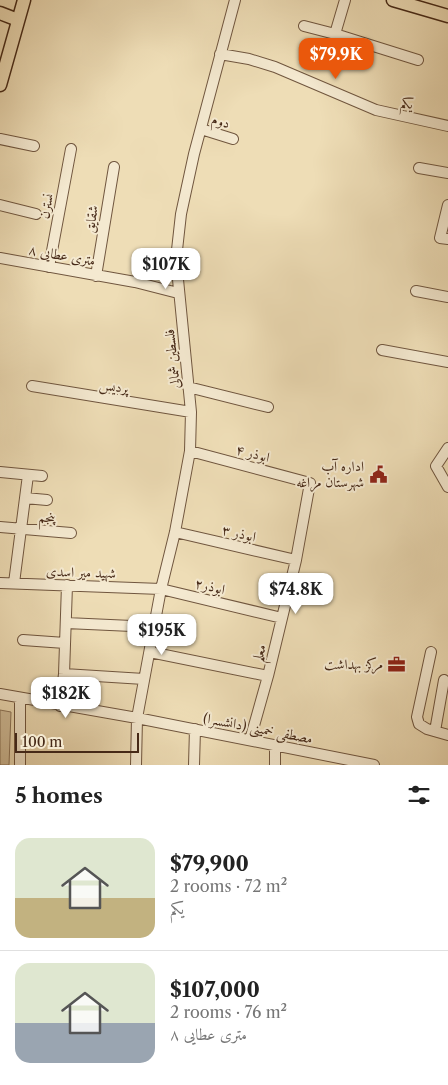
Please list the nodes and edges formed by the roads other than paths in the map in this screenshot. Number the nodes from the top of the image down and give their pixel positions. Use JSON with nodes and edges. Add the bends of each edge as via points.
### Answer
{"nodes":[{"id":1,"x":24,"y":0,"type":"edge"},
{"id":2,"x":235,"y":0,"type":"edge"},
{"id":3,"x":345,"y":0,"type":"edge"},
{"id":4,"x":393,"y":0,"type":"edge"},
{"id":5,"x":0,"y":13,"type":"edge"},
{"id":6,"x":448,"y":16,"type":"edge"},
{"id":7,"x":18,"y":20,"type":"junction"},
{"id":8,"x":304,"y":26,"type":"dead end"},
{"id":9,"x":335,"y":34,"type":"junction"},
{"id":10,"x":220,"y":54,"type":"junction"},
{"id":11,"x":418,"y":60,"type":"dead end"},
{"id":12,"x":0,"y":85,"type":"edge"},
{"id":13,"x":448,"y":126,"type":"edge"},
{"id":14,"x":201,"y":129,"type":"junction"},
{"id":15,"x":0,"y":139,"type":"edge"},
{"id":16,"x":233,"y":139,"type":"dead end"},
{"id":17,"x":34,"y":146,"type":"dead end"},
{"id":18,"x":71,"y":149,"type":"dead end"},
{"id":19,"x":114,"y":167,"type":"dead end"},
{"id":20,"x":419,"y":168,"type":"dead end"},
{"id":21,"x":448,"y":172,"type":"edge"},
{"id":22,"x":0,"y":205,"type":"edge"},
{"id":23,"x":448,"y":206,"type":"edge"},
{"id":24,"x":36,"y":214,"type":"dead end"},
{"id":25,"x":448,"y":240,"type":"edge"},
{"id":26,"x":0,"y":258,"type":"edge"},
{"id":27,"x":49,"y":267,"type":"junction"},
{"id":28,"x":96,"y":276,"type":"junction"},
{"id":29,"x":416,"y":291,"type":"dead end"},
{"id":30,"x":178,"y":293,"type":"junction"},
{"id":31,"x":448,"y":297,"type":"edge"},
{"id":32,"x":382,"y":350,"type":"dead end"},
{"id":33,"x":448,"y":362,"type":"edge"},
{"id":34,"x":32,"y":386,"type":"dead end"},
{"id":35,"x":188,"y":387,"type":"junction"},
{"id":36,"x":268,"y":407,"type":"dead end"},
{"id":37,"x":191,"y":412,"type":"junction"},
{"id":38,"x":448,"y":449,"type":"edge"},
{"id":39,"x":190,"y":451,"type":"junction"},
{"id":40,"x":0,"y":472,"type":"edge"},
{"id":41,"x":28,"y":475,"type":"junction"},
{"id":42,"x":42,"y":476,"type":"dead end"},
{"id":43,"x":310,"y":483,"type":"joint"},
{"id":44,"x":448,"y":487,"type":"edge"},
{"id":45,"x":25,"y":498,"type":"junction"},
{"id":46,"x":47,"y":500,"type":"dead end"},
{"id":47,"x":0,"y":527,"type":"edge"},
{"id":48,"x":21,"y":529,"type":"junction"},
{"id":49,"x":71,"y":532,"type":"dead end"},
{"id":50,"x":175,"y":532,"type":"junction"},
{"id":51,"x":296,"y":560,"type":"junction"},
{"id":52,"x":0,"y":583,"type":"edge"},
{"id":53,"x":14,"y":583,"type":"junction"},
{"id":54,"x":67,"y":585,"type":"junction"},
{"id":55,"x":161,"y":589,"type":"junction"},
{"id":56,"x":282,"y":618,"type":"junction"},
{"id":57,"x":66,"y":622,"type":"junction"},
{"id":58,"x":154,"y":626,"type":"junction"},
{"id":59,"x":23,"y":640,"type":"dead end"},
{"id":60,"x":66,"y":643,"type":"junction"},
{"id":61,"x":150,"y":652,"type":"junction"},
{"id":62,"x":430,"y":652,"type":"dead end"},
{"id":63,"x":64,"y":674,"type":"junction"},
{"id":64,"x":268,"y":676,"type":"junction"},
{"id":65,"x":144,"y":680,"type":"junction"},
{"id":66,"x":444,"y":680,"type":"dead end"},
{"id":67,"x":0,"y":694,"type":"edge"},
{"id":68,"x":20,"y":698,"type":"junction"},
{"id":69,"x":60,"y":706,"type":"junction"},
{"id":70,"x":137,"y":718,"type":"junction"},
{"id":71,"x":195,"y":729,"type":"junction"},
{"id":72,"x":435,"y":731,"type":"junction"},
{"id":73,"x":448,"y":735,"type":"edge"},
{"id":74,"x":250,"y":740,"type":"junction"},
{"id":75,"x":275,"y":745,"type":"junction"},
{"id":76,"x":20,"y":765,"type":"edge"},
{"id":77,"x":136,"y":765,"type":"edge"},
{"id":78,"x":194,"y":765,"type":"edge"},
{"id":79,"x":275,"y":765,"type":"edge"},
{"id":80,"x":374,"y":765,"type":"edge"}],
"edges":[{"from":1,"to":7,"type":"main road"},
{"from":2,"to":10,"type":"street","name":"فلسطین شمالی"},
{"from":3,"to":9,"type":"street"},
{"from":4,"to":6,"type":"main road"},
{"from":5,"to":7,"type":"main road"},
{"from":7,"to":12,"type":"main road"},
{"from":8,"to":9,"type":"street"},
{"from":9,"to":11,"type":"street"},
{"from":10,"to":13,"type":"street","name":"یکم","via":[[275,67],[376,110]]},
{"from":10,"to":14,"type":"street","name":"فلسطین شمالی"},
{"from":14,"to":16,"type":"street","name":"دوم"},
{"from":14,"to":30,"type":"street","name":"فلسطین شمالی","via":[[181,214],[176,259]]},
{"from":15,"to":17,"type":"street"},
{"from":18,"to":27,"type":"street","name":"نسترن"},
{"from":19,"to":28,"type":"street","name":"شقایق"},
{"from":20,"to":21,"type":"street"},
{"from":22,"to":24,"type":"street"},
{"from":23,"to":25,"type":"street","via":[[440,238]]},
{"from":26,"to":27,"type":"street","name":"۸ متری عطایی"},
{"from":27,"to":28,"type":"street","name":"۸ متری عطایی"},
{"from":28,"to":30,"type":"street","name":"۸ متری عطایی"},
{"from":29,"to":31,"type":"street"},
{"from":30,"to":35,"type":"street","name":"فلسطین شمالی"},
{"from":32,"to":33,"type":"street"},
{"from":34,"to":37,"type":"street","name":"پردیس"},
{"from":35,"to":36,"type":"street"},
{"from":35,"to":37,"type":"street","name":"فلسطین شمالی"},
{"from":37,"to":39,"type":"street","name":"فلسطین شمالی"},
{"from":38,"to":44,"type":"street","via":[[436,466]]},
{"from":39,"to":43,"type":"street","name":"ابوذر ۴"},
{"from":39,"to":50,"type":"street","name":"فلسطین شمالی"},
{"from":40,"to":41,"type":"street"},
{"from":41,"to":42,"type":"street"},
{"from":41,"to":45,"type":"street"},
{"from":43,"to":51,"type":"street","name":"معلم"},
{"from":45,"to":46,"type":"street"},
{"from":45,"to":48,"type":"street"},
{"from":47,"to":48,"type":"street","name":"پنجم"},
{"from":48,"to":49,"type":"street","name":"پنجم"},
{"from":48,"to":53,"type":"street"},
{"from":50,"to":51,"type":"street","name":"ابوذر ۳"},
{"from":50,"to":55,"type":"street","name":"فلسطین شمالی"},
{"from":51,"to":56,"type":"street","name":"معلم"},
{"from":52,"to":53,"type":"street","name":"شهید میر اسدی"},
{"from":53,"to":54,"type":"street","name":"شهید میر اسدی"},
{"from":54,"to":55,"type":"street","name":"شهید میر اسدی"},
{"from":54,"to":57,"type":"street"},
{"from":55,"to":56,"type":"street","name":"ابوذر۲"},
{"from":55,"to":58,"type":"street","name":"فلسطین شمالی"},
{"from":56,"to":64,"type":"street","name":"معلم"},
{"from":57,"to":58,"type":"street"},
{"from":57,"to":60,"type":"street"},
{"from":58,"to":61,"type":"street","name":"فلسطین شمالی"},
{"from":59,"to":60,"type":"street"},
{"from":60,"to":63,"type":"street"},
{"from":61,"to":64,"type":"street"},
{"from":61,"to":65,"type":"street","name":"فلسطین شمالی"},
{"from":62,"to":72,"type":"street","via":[[417,717],[419,724]]},
{"from":63,"to":65,"type":"street"},
{"from":63,"to":69,"type":"street"},
{"from":64,"to":74,"type":"street","name":"معلم"},
{"from":65,"to":70,"type":"street","name":"فلسطین شمالی"},
{"from":66,"to":72,"type":"street"},
{"from":67,"to":68,"type":"street","name":"مصطفی خمینی (دانشسرا)"},
{"from":68,"to":69,"type":"street","name":"مصطفی خمینی (دانشسرا)"},
{"from":68,"to":76,"type":"street"},
{"from":69,"to":70,"type":"street","name":"مصطفی خمینی (دانشسرا)"},
{"from":70,"to":71,"type":"street","name":"مصطفی خمینی (دانشسرا)"},
{"from":70,"to":77,"type":"street","name":"فلسطین شمالی"},
{"from":71,"to":74,"type":"street","name":"مصطفی خمینی (دانشسرا)"},
{"from":71,"to":78,"type":"street"},
{"from":72,"to":73,"type":"street"},
{"from":74,"to":75,"type":"street","name":"مصطفی خمینی (دانشسرا)"},
{"from":75,"to":79,"type":"street"},
{"from":75,"to":80,"type":"street","name":"مصطفی خمینی (دانشسرا)"}]}
